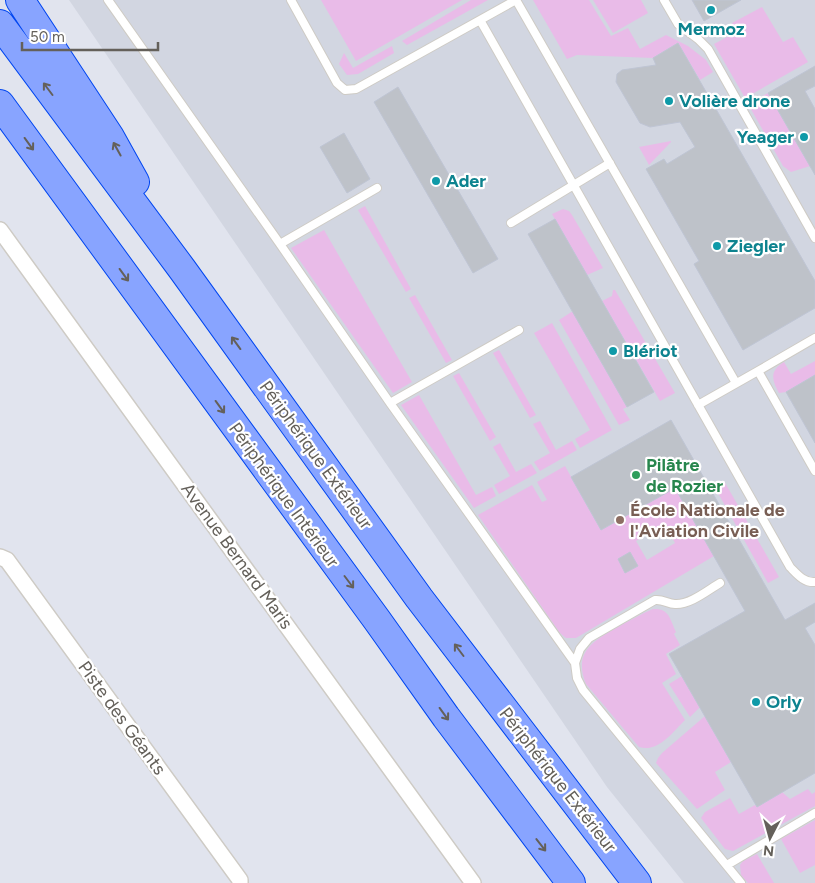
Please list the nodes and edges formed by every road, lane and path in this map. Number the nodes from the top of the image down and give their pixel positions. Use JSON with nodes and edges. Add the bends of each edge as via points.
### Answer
{"nodes":[{"id":1,"x":20,"y":0,"type":"edge"},
{"id":2,"x":108,"y":0,"type":"edge"},
{"id":3,"x":291,"y":0,"type":"edge"},
{"id":4,"x":516,"y":0,"type":"edge"},
{"id":5,"x":664,"y":0,"type":"edge"},
{"id":6,"x":480,"y":20,"type":"junction"},
{"id":7,"x":0,"y":24,"type":"edge"},
{"id":8,"x":0,"y":104,"type":"edge"},
{"id":9,"x":610,"y":163,"type":"junction"},
{"id":10,"x":574,"y":184,"type":"junction"},
{"id":11,"x":377,"y":188,"type":"dead end"},
{"id":12,"x":510,"y":223,"type":"dead end"},
{"id":13,"x":0,"y":230,"type":"edge"},
{"id":14,"x":815,"y":238,"type":"edge"},
{"id":15,"x":280,"y":244,"type":"junction"},
{"id":16,"x":182,"y":268,"type":"junction"},
{"id":17,"x":519,"y":330,"type":"dead end"},
{"id":18,"x":815,"y":338,"type":"edge"},
{"id":19,"x":758,"y":371,"type":"junction"},
{"id":20,"x":736,"y":383,"type":"junction"},
{"id":21,"x":390,"y":404,"type":"junction"},
{"id":22,"x":698,"y":405,"type":"junction"},
{"id":23,"x":815,"y":471,"type":"edge"},
{"id":24,"x":0,"y":557,"type":"edge"},
{"id":25,"x":815,"y":582,"type":"edge"},
{"id":26,"x":720,"y":584,"type":"dead end"},
{"id":27,"x":575,"y":663,"type":"junction"},
{"id":28,"x":815,"y":814,"type":"edge"},
{"id":29,"x":727,"y":865,"type":"junction"},
{"id":30,"x":240,"y":883,"type":"edge"},
{"id":31,"x":473,"y":883,"type":"edge"},
{"id":32,"x":571,"y":883,"type":"edge"},
{"id":33,"x":637,"y":883,"type":"edge"},
{"id":34,"x":741,"y":883,"type":"edge"}],
"edges":[{"from":16,"to":1,"type":"highway","one_way":true,"via":[[110,137]]},
{"from":2,"to":15,"type":"lane"},
{"from":3,"to":6,"type":"lane","via":[[337,83],[345,90],[380,76]]},
{"from":4,"to":6,"type":"lane"},
{"from":4,"to":9,"type":"lane"},
{"from":5,"to":14,"type":"lane","via":[[678,24],[708,49]]},
{"from":6,"to":10,"type":"lane"},
{"from":16,"to":7,"type":"highway","name":"Périphérique Extérieur","one_way":true},
{"from":8,"to":32,"type":"highway","name":"Périphérique Intérieur","one_way":true,"via":[[446,717]]},
{"from":9,"to":10,"type":"lane"},
{"from":9,"to":20,"type":"lane"},
{"from":10,"to":12,"type":"lane"},
{"from":10,"to":22,"type":"lane"},
{"from":11,"to":15,"type":"lane"},
{"from":13,"to":31,"type":"street","name":"Avenue Bernard Maris"},
{"from":15,"to":21,"type":"lane"},
{"from":33,"to":16,"type":"highway","name":"Périphérique Extérieur","one_way":true,"via":[[419,598]]},
{"from":17,"to":21,"type":"lane"},
{"from":18,"to":19,"type":"lane"},
{"from":19,"to":20,"type":"lane"},
{"from":19,"to":23,"type":"lane"},
{"from":20,"to":22,"type":"lane"},
{"from":21,"to":27,"type":"lane"},
{"from":22,"to":25,"type":"lane","via":[[790,567],[800,577]]},
{"from":24,"to":30,"type":"street","name":"Piste des Géants","via":[[18,576]]},
{"from":26,"to":27,"type":"lane","via":[[685,602],[676,604],[655,600],[589,638]]},
{"from":27,"to":29,"type":"lane","via":[[583,690]]},
{"from":28,"to":29,"type":"lane"},
{"from":29,"to":34,"type":"lane"}]}
